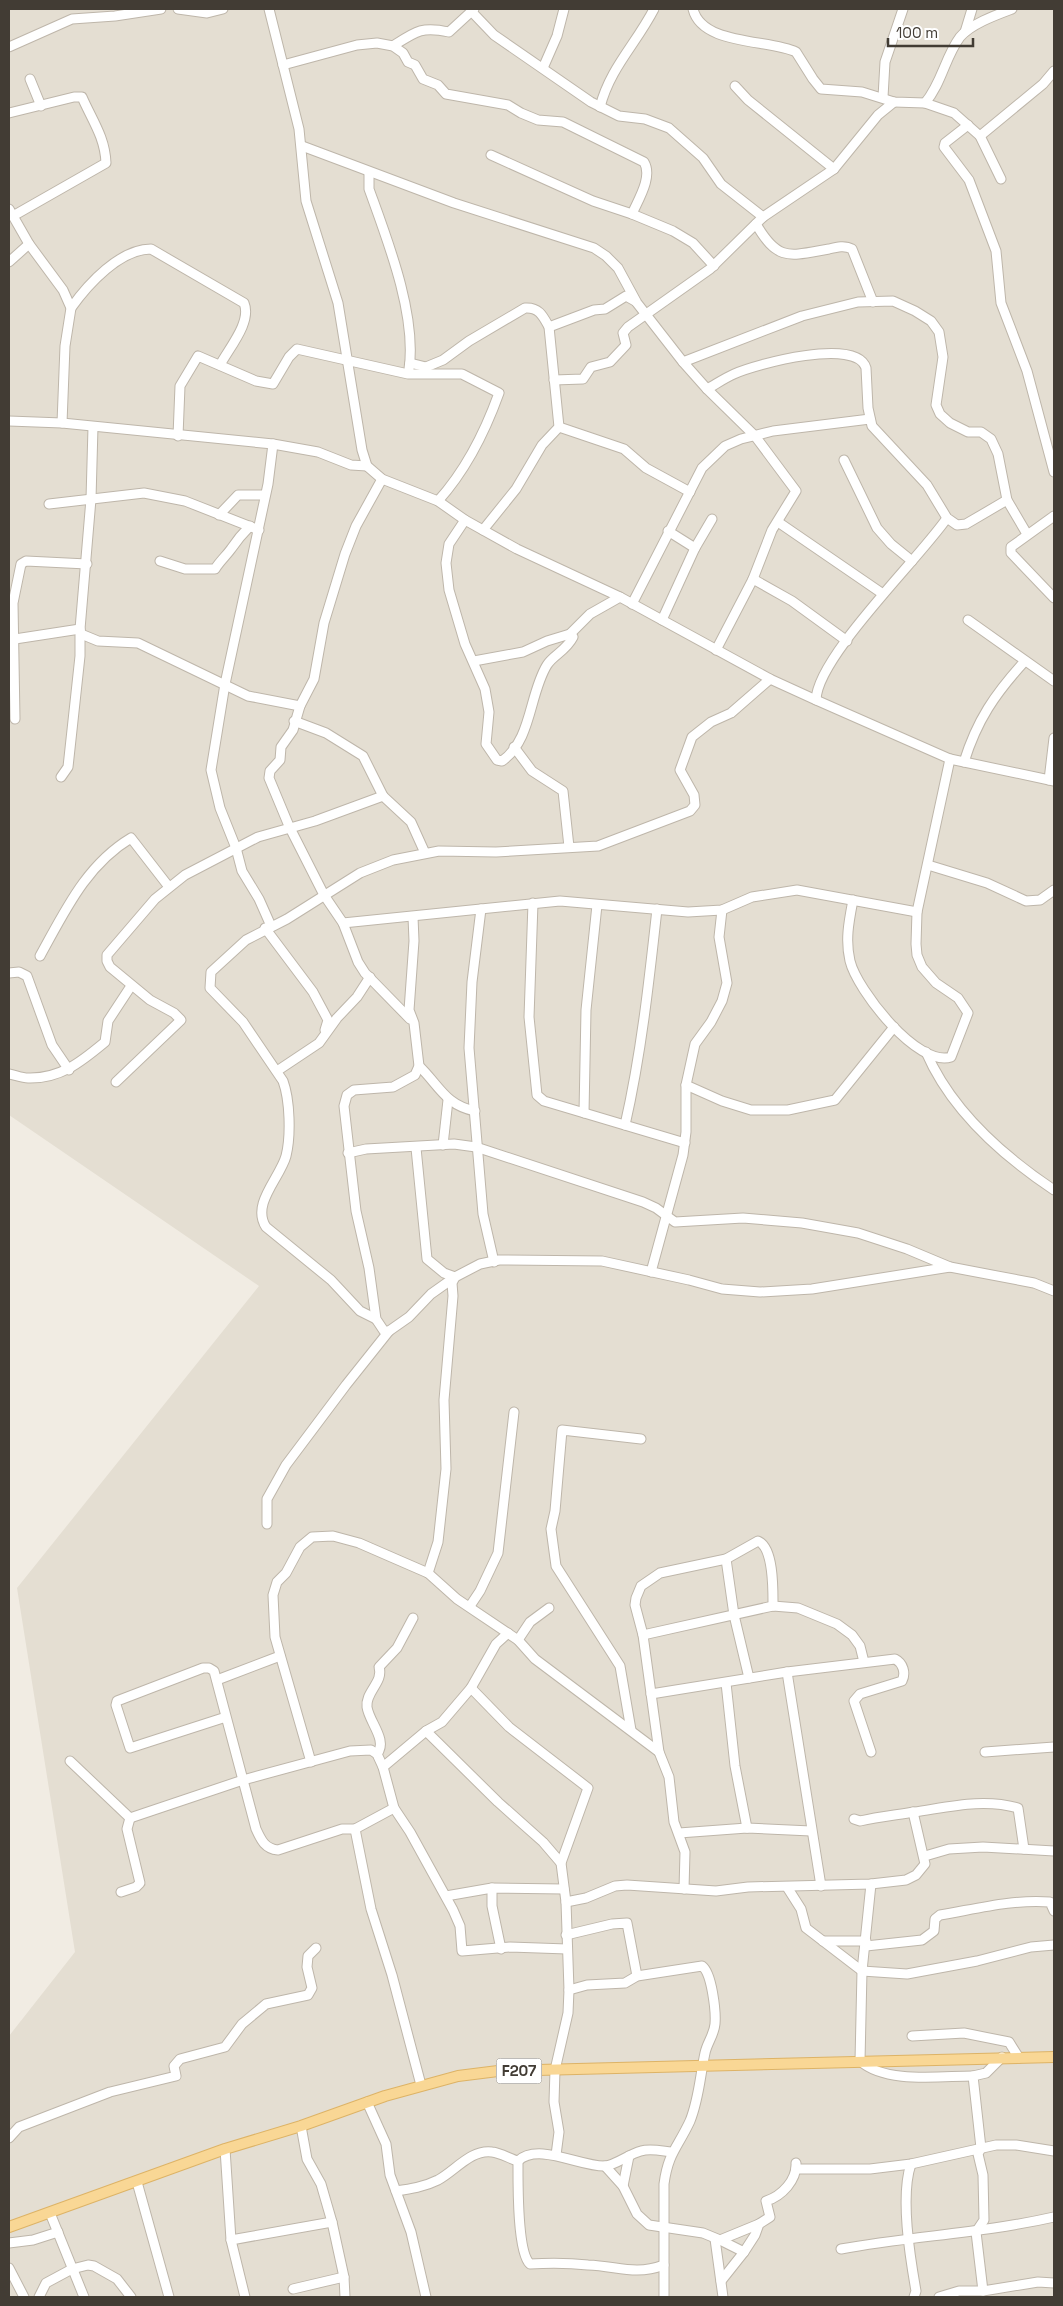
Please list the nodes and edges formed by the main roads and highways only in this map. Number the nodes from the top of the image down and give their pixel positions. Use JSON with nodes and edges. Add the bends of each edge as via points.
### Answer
{"nodes":[{"id":1,"x":1054,"y":2056,"type":"edge"},
{"id":2,"x":9,"y":2227,"type":"edge"}],
"edges":[{"from":1,"to":2,"type":"main road","number":"F207","via":[[498,2071],[458,2076],[225,2149]]}]}
